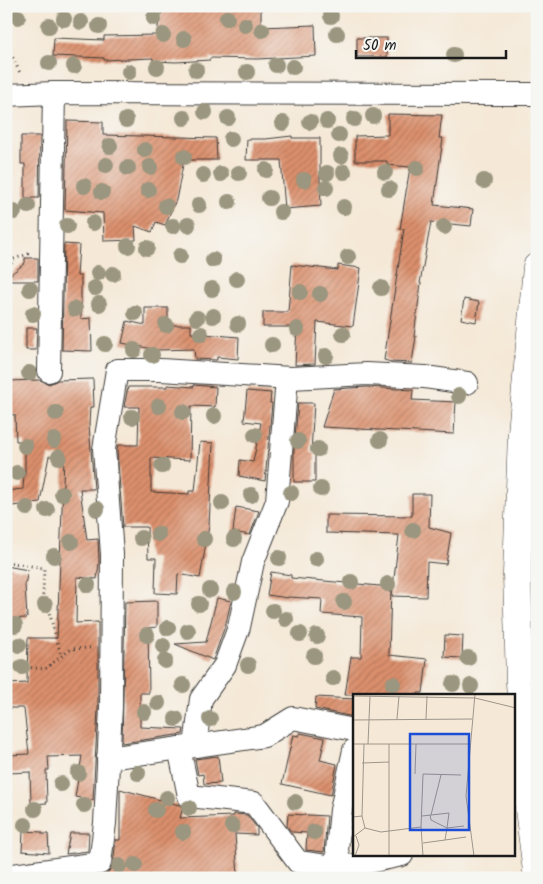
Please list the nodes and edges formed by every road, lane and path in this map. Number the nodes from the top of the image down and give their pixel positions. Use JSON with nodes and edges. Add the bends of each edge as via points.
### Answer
{"nodes":[{"id":1,"x":54,"y":93,"type":"junction"},
{"id":2,"x":6,"y":94,"type":"edge"},
{"id":3,"x":537,"y":94,"type":"edge"},
{"id":4,"x":51,"y":248,"type":"junction"},
{"id":5,"x":6,"y":254,"type":"edge"},
{"id":6,"x":14,"y":259,"type":"junction"},
{"id":7,"x":537,"y":267,"type":"edge"},
{"id":8,"x":6,"y":272,"type":"edge"},
{"id":9,"x":49,"y":371,"type":"dead end"},
{"id":10,"x":286,"y":378,"type":"junction"},
{"id":11,"x":467,"y":383,"type":"dead end"},
{"id":12,"x":6,"y":562,"type":"edge"},
{"id":13,"x":111,"y":646,"type":"junction"},
{"id":14,"x":61,"y":656,"type":"junction"},
{"id":15,"x":6,"y":665,"type":"edge"},
{"id":16,"x":353,"y":730,"type":"edge"},
{"id":17,"x":187,"y":747,"type":"junction"},
{"id":18,"x":353,"y":755,"type":"edge"},
{"id":19,"x":108,"y":758,"type":"junction"},
{"id":20,"x":398,"y":856,"type":"edge"},
{"id":21,"x":105,"y":871,"type":"edge"},
{"id":22,"x":537,"y":871,"type":"edge"},
{"id":23,"x":339,"y":873,"type":"edge"},
{"id":24,"x":6,"y":876,"type":"edge"}],
"edges":[{"from":1,"to":2,"type":"street"},
{"from":1,"to":3,"type":"street"},
{"from":1,"to":4,"type":"street"},
{"from":4,"to":6,"type":"path"},
{"from":4,"to":9,"type":"street"},
{"from":5,"to":6,"type":"path"},
{"from":6,"to":8,"type":"path"},
{"from":7,"to":22,"type":"main road","via":[[522,433],[517,574],[526,784]]},
{"from":10,"to":11,"type":"street","via":[[367,374]]},
{"from":10,"to":13,"type":"street","via":[[117,370],[104,449],[112,554]]},
{"from":10,"to":17,"type":"street","via":[[278,501],[253,562],[239,627],[225,665],[201,699]]},
{"from":12,"to":14,"type":"path","via":[[44,568],[42,595]]},
{"from":13,"to":14,"type":"path","via":[[71,649]]},
{"from":13,"to":19,"type":"street"},
{"from":14,"to":15,"type":"path","via":[[45,668]]},
{"from":16,"to":17,"type":"street","via":[[293,718],[264,736]]},
{"from":17,"to":19,"type":"street"},
{"from":17,"to":23,"type":"street","via":[[189,796],[254,803],[298,862]]},
{"from":18,"to":23,"type":"street","via":[[341,810],[337,850]]},
{"from":19,"to":21,"type":"street"},
{"from":20,"to":23,"type":"street"},
{"from":21,"to":24,"type":"street"}]}
